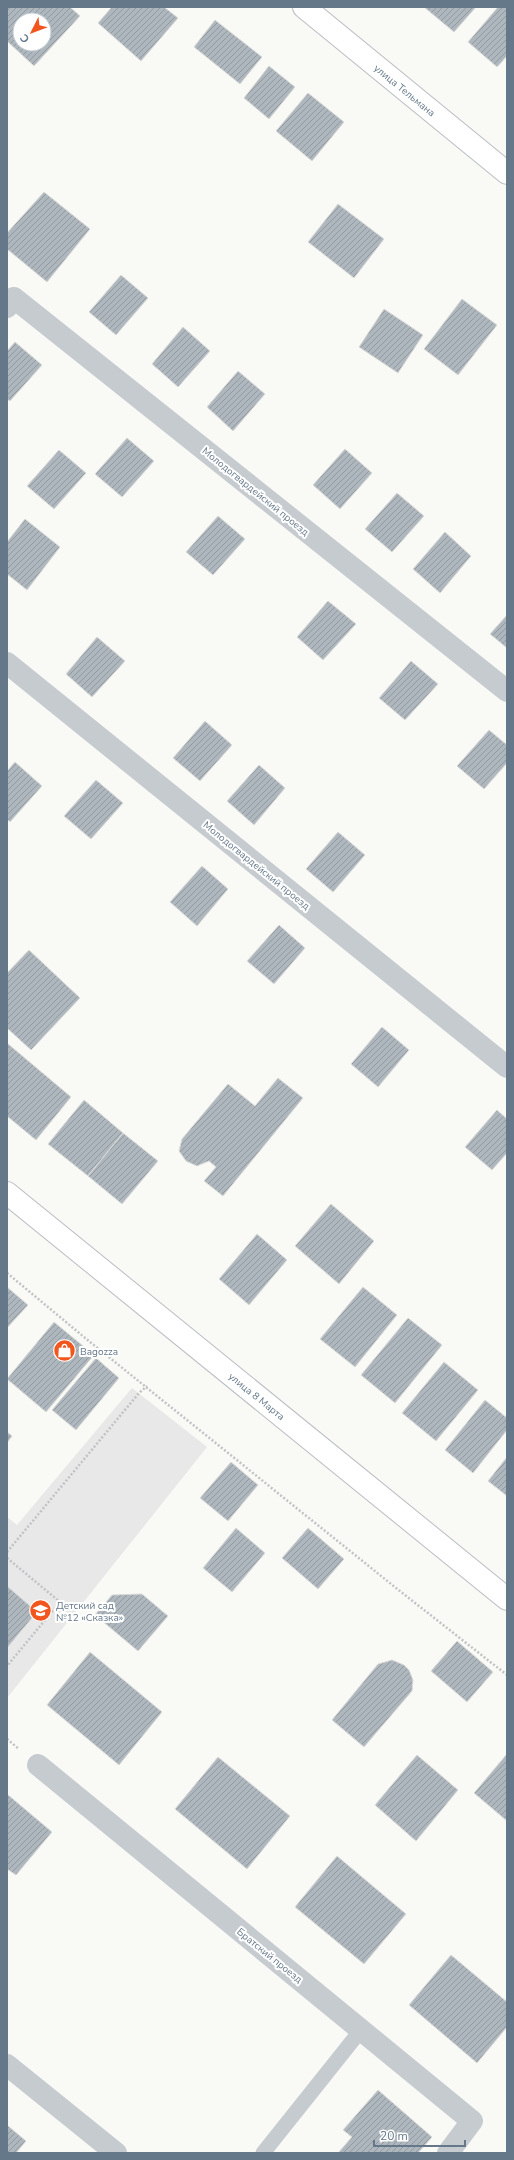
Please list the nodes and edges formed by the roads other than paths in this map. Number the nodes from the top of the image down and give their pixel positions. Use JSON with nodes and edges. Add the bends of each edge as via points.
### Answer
{"nodes":[{"id":1,"x":304,"y":7,"type":"edge"},
{"id":2,"x":507,"y":173,"type":"edge"},
{"id":3,"x":7,"y":307,"type":"edge"},
{"id":4,"x":7,"y":663,"type":"edge"},
{"id":5,"x":507,"y":691,"type":"edge"},
{"id":6,"x":507,"y":1068,"type":"edge"},
{"id":7,"x":7,"y":1193,"type":"edge"},
{"id":8,"x":507,"y":1599,"type":"edge"},
{"id":9,"x":38,"y":1765,"type":"dead end"},
{"id":10,"x":361,"y":2030,"type":"junction"},
{"id":11,"x":7,"y":2065,"type":"edge"},
{"id":12,"x":116,"y":2153,"type":"edge"},
{"id":13,"x":263,"y":2153,"type":"edge"},
{"id":14,"x":448,"y":2153,"type":"edge"}],
"edges":[{"from":1,"to":2,"type":"street","name":"улица Тельмана"},
{"from":3,"to":5,"type":"street","name":"Молодогвардейский проезд","via":[[14,298]]},
{"from":4,"to":6,"type":"street","name":"Молодогвардейский проезд"},
{"from":7,"to":8,"type":"street","name":"улица 8 Марта"},
{"from":9,"to":10,"type":"street","name":"Братский проезд"},
{"from":10,"to":13,"type":"lane"},
{"from":10,"to":14,"type":"street","name":"Братский проезд","via":[[472,2121]]},
{"from":11,"to":12,"type":"street"}]}
